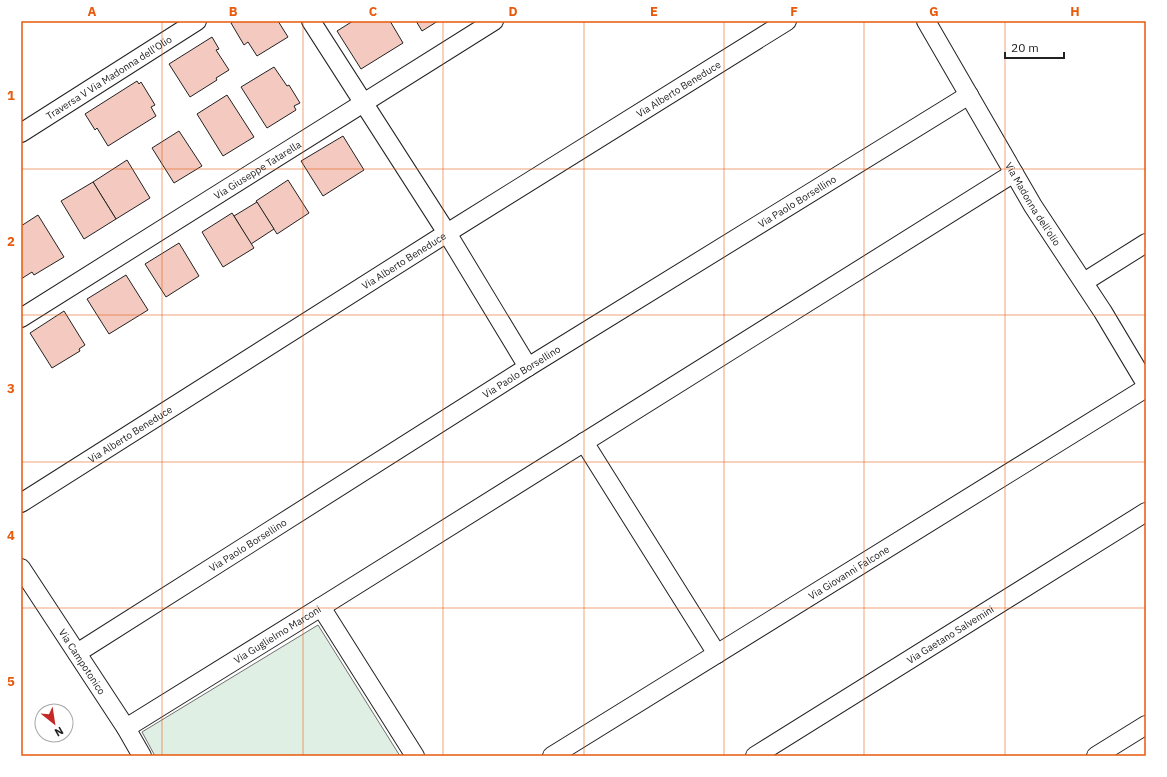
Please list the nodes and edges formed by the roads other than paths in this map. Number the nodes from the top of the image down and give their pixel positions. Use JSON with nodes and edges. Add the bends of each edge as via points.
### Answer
{"nodes":[{"id":1,"x":197,"y":21,"type":"edge"},
{"id":2,"x":310,"y":21,"type":"edge"},
{"id":3,"x":494,"y":21,"type":"edge"},
{"id":4,"x":787,"y":21,"type":"edge"},
{"id":5,"x":926,"y":21,"type":"edge"},
{"id":6,"x":969,"y":95,"type":"junction"},
{"id":7,"x":363,"y":103,"type":"junction"},
{"id":8,"x":21,"y":133,"type":"edge"},
{"id":9,"x":1014,"y":173,"type":"junction"},
{"id":10,"x":447,"y":233,"type":"junction"},
{"id":11,"x":1146,"y":243,"type":"edge"},
{"id":12,"x":1084,"y":282,"type":"junction"},
{"id":13,"x":21,"y":318,"type":"edge"},
{"id":14,"x":528,"y":367,"type":"junction"},
{"id":15,"x":1146,"y":384,"type":"edge"},
{"id":16,"x":1146,"y":388,"type":"edge"},
{"id":17,"x":584,"y":442,"type":"junction"},
{"id":18,"x":21,"y":503,"type":"edge"},
{"id":19,"x":1146,"y":512,"type":"edge"},
{"id":20,"x":21,"y":568,"type":"edge"},
{"id":21,"x":321,"y":607,"type":"junction"},
{"id":22,"x":77,"y":653,"type":"junction"},
{"id":23,"x":717,"y":654,"type":"junction"},
{"id":24,"x":1146,"y":725,"type":"edge"},
{"id":25,"x":126,"y":728,"type":"junction"},
{"id":26,"x":142,"y":756,"type":"edge"},
{"id":27,"x":415,"y":756,"type":"edge"},
{"id":28,"x":552,"y":756,"type":"edge"},
{"id":29,"x":755,"y":756,"type":"edge"},
{"id":30,"x":1096,"y":756,"type":"edge"}],
"edges":[{"from":1,"to":8,"type":"street","name":"Traversa V Via Madonna dell'Olio"},
{"from":2,"to":7,"type":"street"},
{"from":3,"to":7,"type":"street","name":"Via Giuseppe Tatarella"},
{"from":4,"to":10,"type":"street","name":"Via Alberto Beneduce"},
{"from":5,"to":6,"type":"street","name":"Via Madonna dell'olio"},
{"from":6,"to":9,"type":"street","name":"Via Madonna dell'olio"},
{"from":6,"to":14,"type":"street","name":"Via Paolo Borsellino"},
{"from":7,"to":10,"type":"street"},
{"from":7,"to":13,"type":"street","name":"Via Giuseppe Tatarella"},
{"from":9,"to":12,"type":"street","name":"Via Madonna dell'olio"},
{"from":9,"to":17,"type":"street"},
{"from":10,"to":14,"type":"street"},
{"from":10,"to":18,"type":"street","name":"Via Alberto Beneduce"},
{"from":11,"to":12,"type":"street"},
{"from":12,"to":15,"type":"street","name":"Via Madonna dell'olio"},
{"from":14,"to":22,"type":"street","name":"Via Paolo Borsellino"},
{"from":16,"to":23,"type":"street","name":"Via Giovanni Falcone"},
{"from":17,"to":21,"type":"street"},
{"from":17,"to":23,"type":"street"},
{"from":19,"to":29,"type":"street","name":"Via Gaetano Salvemini"},
{"from":20,"to":22,"type":"street","name":"Via Campotonico"},
{"from":21,"to":25,"type":"street","name":"Via Guglielmo Marconi"},
{"from":21,"to":27,"type":"street","name":"Via Guglielmo Marconi"},
{"from":22,"to":25,"type":"street","name":"Via Campotonico"},
{"from":23,"to":28,"type":"street","name":"Via Giovanni Falcone"},
{"from":24,"to":30,"type":"street"},
{"from":25,"to":26,"type":"street","name":"Via Campotonico"}]}
